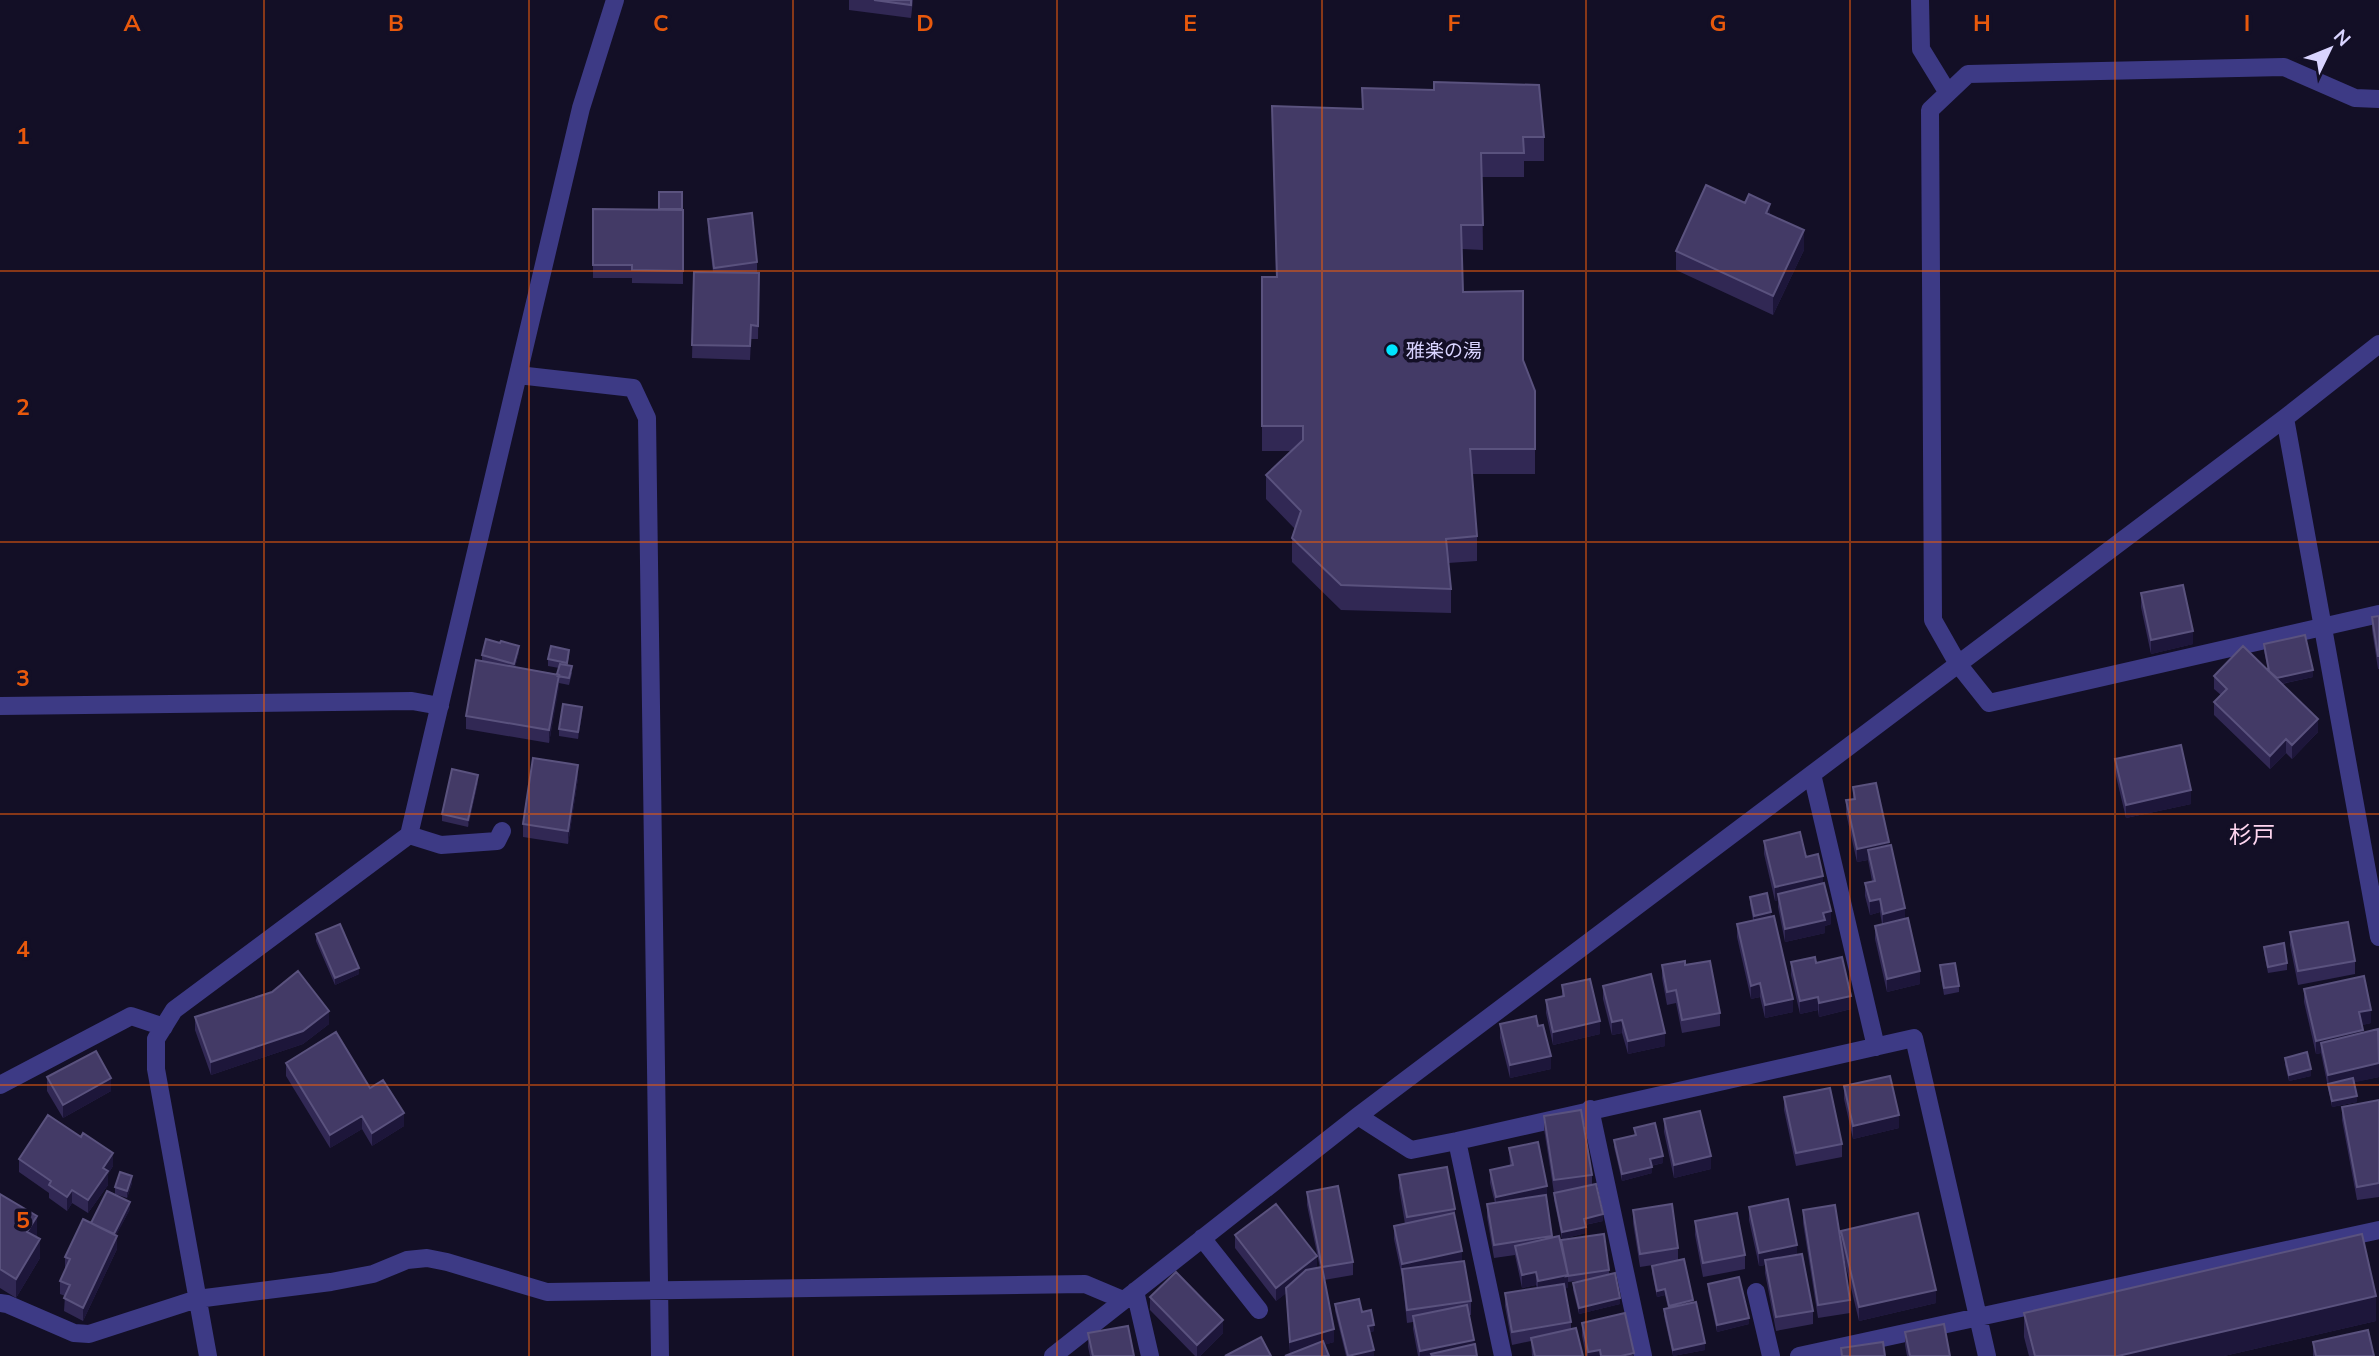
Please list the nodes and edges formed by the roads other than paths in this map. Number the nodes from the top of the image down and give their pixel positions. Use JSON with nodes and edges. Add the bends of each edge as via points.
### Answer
{"nodes":[{"id":1,"x":615,"y":0,"type":"edge"},
{"id":2,"x":1920,"y":0,"type":"edge"},
{"id":3,"x":1948,"y":93,"type":"junction"},
{"id":4,"x":2379,"y":99,"type":"edge"},
{"id":5,"x":2379,"y":344,"type":"edge"},
{"id":6,"x":518,"y":375,"type":"junction"},
{"id":7,"x":2285,"y":418,"type":"junction"},
{"id":8,"x":2379,"y":614,"type":"edge"},
{"id":9,"x":2323,"y":627,"type":"junction"},
{"id":10,"x":1958,"y":664,"type":"junction"},
{"id":11,"x":0,"y":706,"type":"edge"},
{"id":12,"x":440,"y":706,"type":"junction"},
{"id":13,"x":1812,"y":774,"type":"junction"},
{"id":14,"x":502,"y":831,"type":"dead end"},
{"id":15,"x":409,"y":835,"type":"junction"},
{"id":16,"x":2379,"y":937,"type":"edge"},
{"id":17,"x":164,"y":1027,"type":"junction"},
{"id":18,"x":1876,"y":1046,"type":"junction"},
{"id":19,"x":0,"y":1085,"type":"edge"},
{"id":20,"x":1590,"y":1109,"type":"junction"},
{"id":21,"x":1358,"y":1116,"type":"junction"},
{"id":22,"x":1457,"y":1141,"type":"junction"},
{"id":23,"x":2379,"y":1230,"type":"edge"},
{"id":24,"x":1202,"y":1238,"type":"junction"},
{"id":25,"x":659,"y":1290,"type":"junction"},
{"id":26,"x":1756,"y":1292,"type":"dead end"},
{"id":27,"x":1129,"y":1296,"type":"junction"},
{"id":28,"x":197,"y":1299,"type":"junction"},
{"id":29,"x":0,"y":1303,"type":"edge"},
{"id":30,"x":1259,"y":1310,"type":"dead end"},
{"id":31,"x":1978,"y":1317,"type":"junction"},
{"id":32,"x":1810,"y":1355,"type":"edge"},
{"id":33,"x":208,"y":1356,"type":"edge"},
{"id":34,"x":660,"y":1356,"type":"edge"},
{"id":35,"x":1053,"y":1356,"type":"edge"},
{"id":36,"x":1150,"y":1356,"type":"edge"},
{"id":37,"x":1503,"y":1356,"type":"edge"},
{"id":38,"x":1643,"y":1356,"type":"edge"},
{"id":39,"x":1771,"y":1356,"type":"edge"},
{"id":40,"x":1987,"y":1356,"type":"edge"}],
"edges":[{"from":1,"to":6,"type":"street","via":[[581,108]]},
{"from":2,"to":3,"type":"street","via":[[1921,49]]},
{"from":3,"to":4,"type":"street","via":[[1968,75],[2284,67],[2355,98]]},
{"from":3,"to":10,"type":"street","via":[[1930,110],[1933,620]]},
{"from":5,"to":7,"type":"street"},
{"from":6,"to":12,"type":"street"},
{"from":6,"to":25,"type":"street","via":[[633,388],[648,418]]},
{"from":7,"to":9,"type":"street"},
{"from":7,"to":10,"type":"street"},
{"from":8,"to":9,"type":"street"},
{"from":9,"to":10,"type":"street","via":[[1989,703]]},
{"from":9,"to":16,"type":"street"},
{"from":10,"to":13,"type":"street"},
{"from":11,"to":12,"type":"street","via":[[412,701]]},
{"from":12,"to":15,"type":"street"},
{"from":13,"to":18,"type":"street"},
{"from":13,"to":21,"type":"street"},
{"from":14,"to":15,"type":"street","via":[[497,841],[441,845]]},
{"from":15,"to":17,"type":"street","via":[[174,1010]]},
{"from":17,"to":19,"type":"street","via":[[131,1016]]},
{"from":17,"to":28,"type":"street","via":[[156,1039],[156,1069]]},
{"from":18,"to":20,"type":"street"},
{"from":18,"to":31,"type":"street","via":[[1914,1038]]},
{"from":20,"to":22,"type":"street"},
{"from":20,"to":38,"type":"street"},
{"from":21,"to":22,"type":"street","via":[[1411,1150]]},
{"from":21,"to":24,"type":"street"},
{"from":22,"to":37,"type":"street"},
{"from":23,"to":31,"type":"street"},
{"from":24,"to":27,"type":"street"},
{"from":24,"to":30,"type":"street"},
{"from":25,"to":27,"type":"street","via":[[1085,1284]]},
{"from":25,"to":28,"type":"street","via":[[547,1292],[427,1258],[331,1282]]},
{"from":25,"to":34,"type":"street"},
{"from":26,"to":39,"type":"street"},
{"from":27,"to":35,"type":"street"},
{"from":27,"to":36,"type":"street"},
{"from":28,"to":29,"type":"street","via":[[89,1334]]},
{"from":28,"to":33,"type":"street"},
{"from":31,"to":32,"type":"street"},
{"from":31,"to":40,"type":"street"}]}
